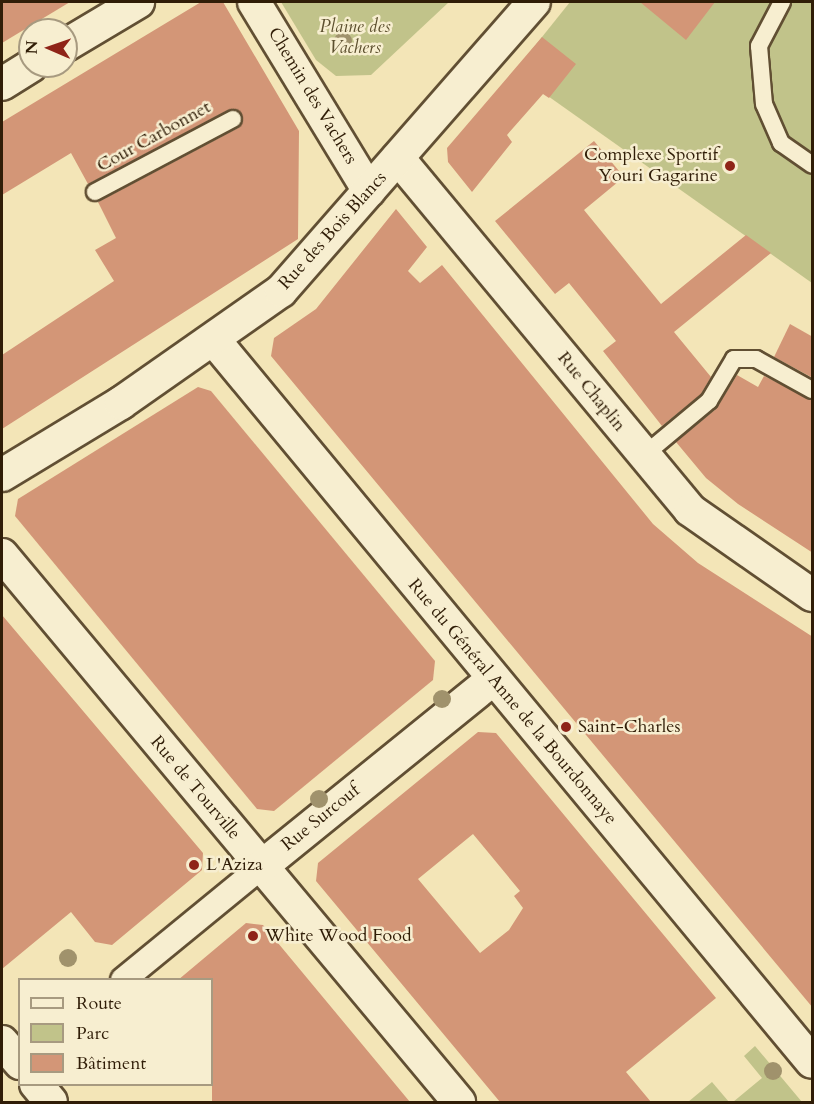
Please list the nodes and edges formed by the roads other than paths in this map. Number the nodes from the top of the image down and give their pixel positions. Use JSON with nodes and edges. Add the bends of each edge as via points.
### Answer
{"nodes":[{"id":1,"x":138,"y":2,"type":"edge"},
{"id":2,"x":254,"y":2,"type":"edge"},
{"id":3,"x":534,"y":2,"type":"edge"},
{"id":4,"x":782,"y":2,"type":"edge"},
{"id":5,"x":78,"y":38,"type":"edge"},
{"id":6,"x":18,"y":74,"type":"edge"},
{"id":7,"x":2,"y":84,"type":"edge"},
{"id":8,"x":233,"y":118,"type":"dead end"},
{"id":9,"x":398,"y":158,"type":"junction"},
{"id":10,"x":813,"y":165,"type":"edge"},
{"id":11,"x":369,"y":191,"type":"junction"},
{"id":12,"x":95,"y":192,"type":"dead end"},
{"id":13,"x":214,"y":340,"type":"junction"},
{"id":14,"x":813,"y":390,"type":"edge"},
{"id":15,"x":643,"y":456,"type":"junction"},
{"id":16,"x":2,"y":475,"type":"edge"},
{"id":17,"x":2,"y":555,"type":"edge"},
{"id":18,"x":813,"y":595,"type":"edge"},
{"id":19,"x":492,"y":680,"type":"junction"},
{"id":20,"x":261,"y":867,"type":"junction"},
{"id":21,"x":125,"y":978,"type":"edge"},
{"id":22,"x":2,"y":1042,"type":"edge"},
{"id":23,"x":18,"y":1062,"type":"edge"},
{"id":24,"x":813,"y":1062,"type":"edge"},
{"id":25,"x":38,"y":1086,"type":"edge"},
{"id":26,"x":51,"y":1102,"type":"edge"},
{"id":27,"x":459,"y":1102,"type":"edge"}],
"edges":[{"from":1,"to":5,"type":"street"},
{"from":2,"to":11,"type":"street","name":"Chemin des Vachers"},
{"from":3,"to":9,"type":"street","name":"Rue des Bois Blancs"},
{"from":4,"to":10,"type":"lane","via":[[759,46],[764,104],[782,143]]},
{"from":6,"to":7,"type":"street"},
{"from":8,"to":12,"type":"lane","name":"Cour Carbonnet"},
{"from":9,"to":11,"type":"street","name":"Rue des Bois Blancs"},
{"from":9,"to":15,"type":"street","name":"Rue Chaplin"},
{"from":11,"to":13,"type":"street","name":"Rue des Bois Blancs","via":[[280,291]]},
{"from":13,"to":16,"type":"street","name":"Rue des Bois Blancs"},
{"from":13,"to":19,"type":"street","name":"Rue du Général Anne de la Bourdonnaye"},
{"from":14,"to":15,"type":"lane","via":[[756,359],[734,359],[709,401]]},
{"from":15,"to":18,"type":"street","name":"Rue Chaplin","via":[[699,517]]},
{"from":17,"to":20,"type":"street","name":"Rue de Tourville"},
{"from":19,"to":20,"type":"street","name":"Rue Surcouf"},
{"from":19,"to":24,"type":"street","name":"Rue du Général Anne de la Bourdonnaye"},
{"from":20,"to":21,"type":"street","name":"Rue Surcouf"},
{"from":20,"to":27,"type":"street","name":"Rue de Tourville"},
{"from":22,"to":23,"type":"street"},
{"from":25,"to":26,"type":"street"}]}
